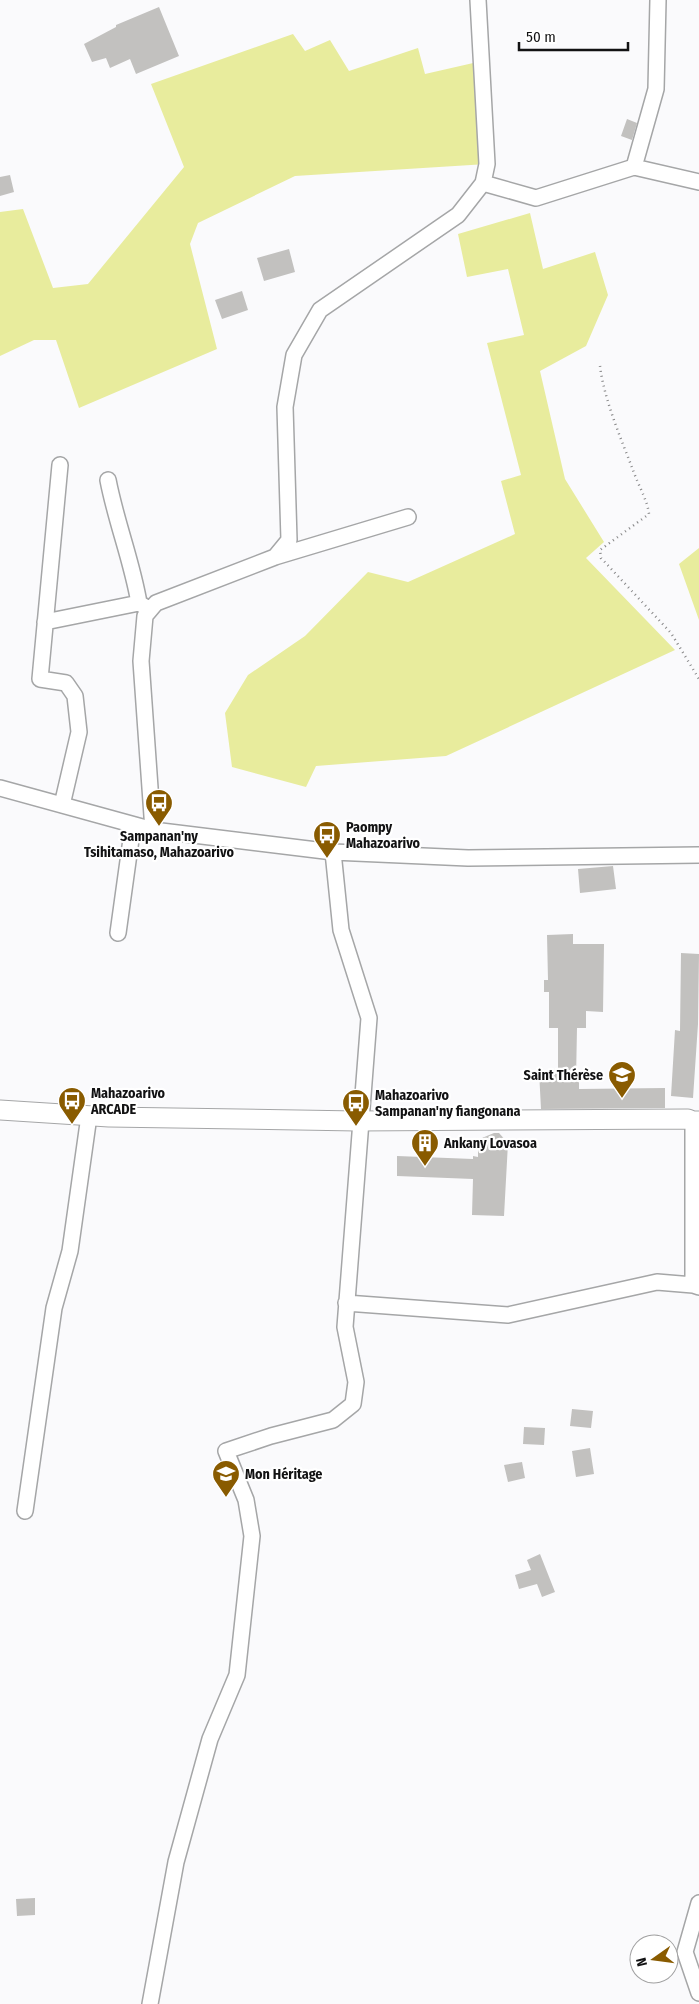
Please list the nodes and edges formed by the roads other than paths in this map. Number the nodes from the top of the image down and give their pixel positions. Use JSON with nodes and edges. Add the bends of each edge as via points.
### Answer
{"nodes":[{"id":1,"x":478,"y":0,"type":"edge"},
{"id":2,"x":658,"y":0,"type":"edge"},
{"id":3,"x":634,"y":167,"type":"junction"},
{"id":4,"x":483,"y":182,"type":"junction"},
{"id":5,"x":699,"y":182,"type":"edge"},
{"id":6,"x":60,"y":465,"type":"dead end"},
{"id":7,"x":108,"y":480,"type":"dead end"},
{"id":8,"x":408,"y":517,"type":"dead end"},
{"id":9,"x":275,"y":557,"type":"junction"},
{"id":10,"x":144,"y":606,"type":"junction"},
{"id":11,"x":45,"y":622,"type":"junction"},
{"id":12,"x":0,"y":788,"type":"edge"},
{"id":13,"x":62,"y":805,"type":"junction"},
{"id":14,"x":133,"y":825,"type":"junction"},
{"id":15,"x":153,"y":830,"type":"junction"},
{"id":16,"x":333,"y":852,"type":"junction"},
{"id":17,"x":699,"y":855,"type":"edge"},
{"id":18,"x":118,"y":933,"type":"dead end"},
{"id":19,"x":0,"y":1110,"type":"edge"},
{"id":20,"x":90,"y":1116,"type":"junction"},
{"id":21,"x":362,"y":1121,"type":"junction"},
{"id":22,"x":696,"y":1121,"type":"edge"},
{"id":23,"x":696,"y":1286,"type":"edge"},
{"id":24,"x":346,"y":1303,"type":"junction"},
{"id":25,"x":26,"y":1510,"type":"dead end"},
{"id":26,"x":699,"y":1902,"type":"edge"},
{"id":27,"x":699,"y":1993,"type":"edge"},
{"id":28,"x":150,"y":2004,"type":"edge"}],
"edges":[{"from":1,"to":4,"type":"street","via":[[487,164]]},
{"from":2,"to":3,"type":"street","via":[[656,89]]},
{"from":3,"to":4,"type":"street","via":[[536,198]]},
{"from":3,"to":5,"type":"street"},
{"from":4,"to":9,"type":"street","via":[[458,215],[320,310],[294,355],[285,407],[289,540]]},
{"from":6,"to":11,"type":"street"},
{"from":7,"to":10,"type":"street","via":[[114,512]]},
{"from":8,"to":9,"type":"street"},
{"from":9,"to":10,"type":"street"},
{"from":10,"to":11,"type":"street"},
{"from":10,"to":15,"type":"street","via":[[141,661]]},
{"from":11,"to":13,"type":"street","via":[[40,679],[66,683],[75,696],[79,732]]},
{"from":12,"to":13,"type":"street"},
{"from":13,"to":14,"type":"street"},
{"from":14,"to":15,"type":"street"},
{"from":14,"to":18,"type":"street"},
{"from":15,"to":16,"type":"street"},
{"from":16,"to":17,"type":"street","via":[[468,858]]},
{"from":16,"to":21,"type":"street","via":[[341,930],[369,1018]]},
{"from":19,"to":20,"type":"main road"},
{"from":20,"to":21,"type":"main road"},
{"from":20,"to":25,"type":"street","via":[[70,1251],[54,1308]]},
{"from":21,"to":22,"type":"main road"},
{"from":21,"to":24,"type":"street"},
{"from":22,"to":23,"type":"street"},
{"from":23,"to":24,"type":"street","via":[[657,1282],[508,1315]]},
{"from":24,"to":28,"type":"street","via":[[344,1328],[356,1382],[353,1404],[333,1420],[226,1451],[246,1500],[252,1536],[237,1675],[210,1739],[176,1862]]},
{"from":26,"to":27,"type":"street","via":[[686,1952]]}]}
